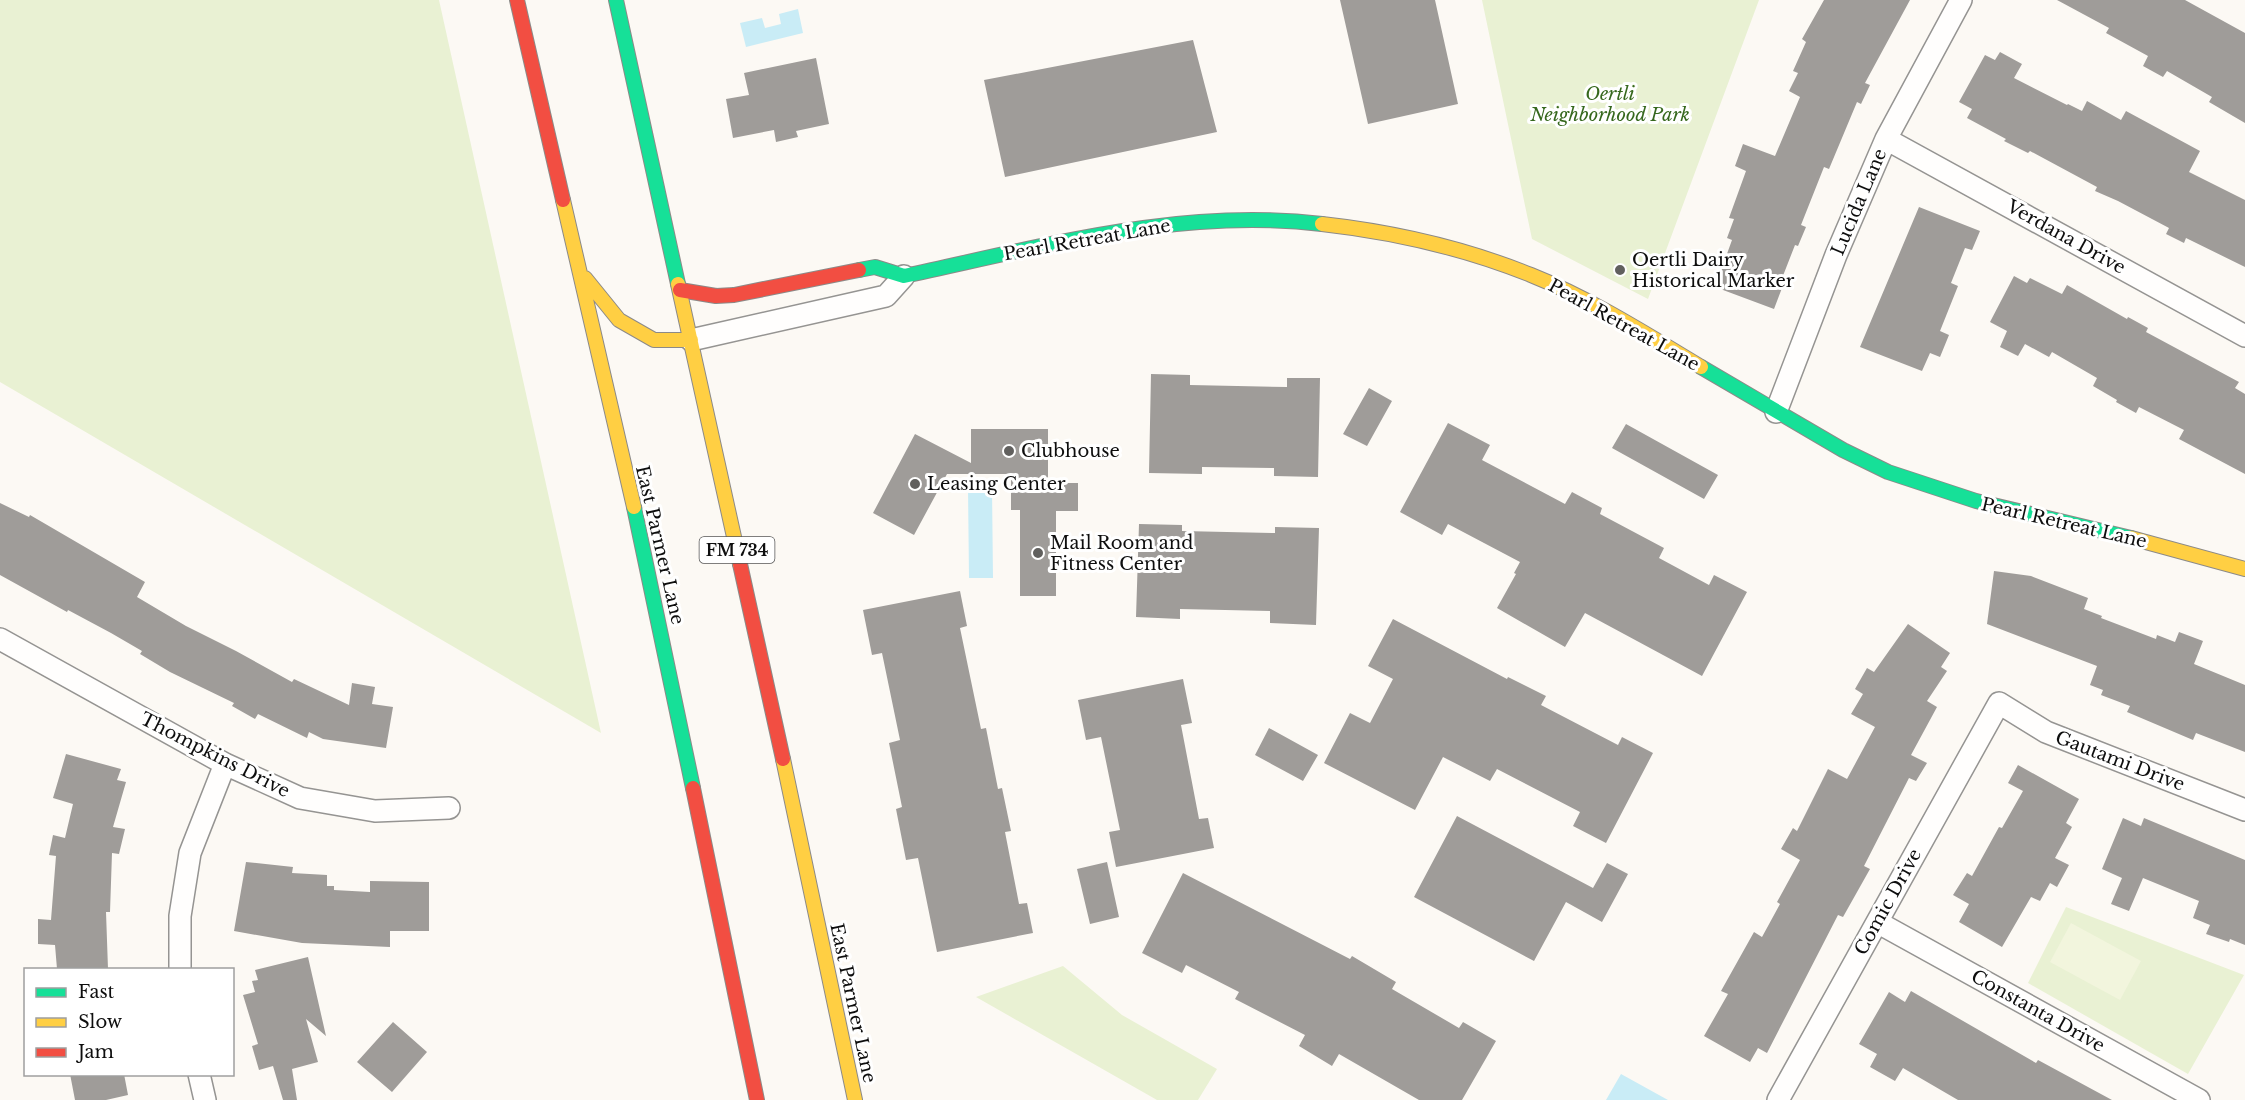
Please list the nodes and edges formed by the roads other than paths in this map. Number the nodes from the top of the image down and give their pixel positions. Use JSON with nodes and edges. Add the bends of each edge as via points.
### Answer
{"nodes":[{"id":1,"x":518,"y":0,"type":"edge"},
{"id":2,"x":616,"y":0,"type":"edge"},
{"id":3,"x":1961,"y":0,"type":"edge"},
{"id":4,"x":1886,"y":139,"type":"junction"},
{"id":5,"x":580,"y":272,"type":"junction"},
{"id":6,"x":904,"y":276,"type":"junction"},
{"id":7,"x":680,"y":290,"type":"junction"},
{"id":8,"x":2245,"y":336,"type":"edge"},
{"id":9,"x":691,"y":340,"type":"junction"},
{"id":10,"x":1776,"y":412,"type":"junction"},
{"id":11,"x":2245,"y":569,"type":"edge"},
{"id":12,"x":0,"y":639,"type":"edge"},
{"id":13,"x":1999,"y":703,"type":"joint"},
{"id":14,"x":225,"y":764,"type":"junction"},
{"id":15,"x":449,"y":808,"type":"dead end"},
{"id":16,"x":2245,"y":810,"type":"edge"},
{"id":17,"x":1877,"y":922,"type":"junction"},
{"id":18,"x":180,"y":968,"type":"edge"},
{"id":19,"x":200,"y":1076,"type":"edge"},
{"id":20,"x":205,"y":1100,"type":"edge"},
{"id":21,"x":757,"y":1100,"type":"edge"},
{"id":22,"x":855,"y":1100,"type":"edge"},
{"id":23,"x":1778,"y":1100,"type":"edge"},
{"id":24,"x":2199,"y":1100,"type":"edge"}],
"edges":[{"from":1,"to":5,"type":"main road","name":"East Parmer Lane"},
{"from":2,"to":7,"type":"main road","name":"East Parmer Lane","number":"FM 734"},
{"from":3,"to":4,"type":"street","name":"Lucida Lane"},
{"from":4,"to":8,"type":"street","name":"Verdana Drive"},
{"from":4,"to":10,"type":"street","name":"Lucida Lane","via":[[1836,255]]},
{"from":5,"to":9,"type":"main road","via":[[619,320],[654,340]]},
{"from":5,"to":21,"type":"main road","name":"East Parmer Lane","via":[[653,590]]},
{"from":6,"to":7,"type":"main road","name":"Pearl Retreat Lane","via":[[875,267],[734,295]]},
{"from":6,"to":9,"type":"street","via":[[886,296]]},
{"from":6,"to":10,"type":"main road","name":"Pearl Retreat Lane","via":[[1178,223],[1266,220],[1363,228],[1457,249],[1541,279]]},
{"from":7,"to":9,"type":"main road","name":"East Parmer Lane","number":"FM 734"},
{"from":9,"to":22,"type":"main road","name":"East Parmer Lane","number":"FM 734"},
{"from":10,"to":11,"type":"main road","name":"Pearl Retreat Lane","via":[[1884,471],[1923,485]]},
{"from":12,"to":14,"type":"street","name":"Thompkins Drive"},
{"from":13,"to":16,"type":"street","name":"Gautami Drive","via":[[2046,732]]},
{"from":13,"to":17,"type":"street","name":"Comic Drive"},
{"from":14,"to":15,"type":"street","name":"Thompkins Drive","via":[[300,798],[375,811]]},
{"from":14,"to":18,"type":"street","via":[[190,853],[180,916]]},
{"from":17,"to":23,"type":"street","name":"Comic Drive"},
{"from":17,"to":24,"type":"street","name":"Constanta Drive"},
{"from":19,"to":20,"type":"street"}]}
